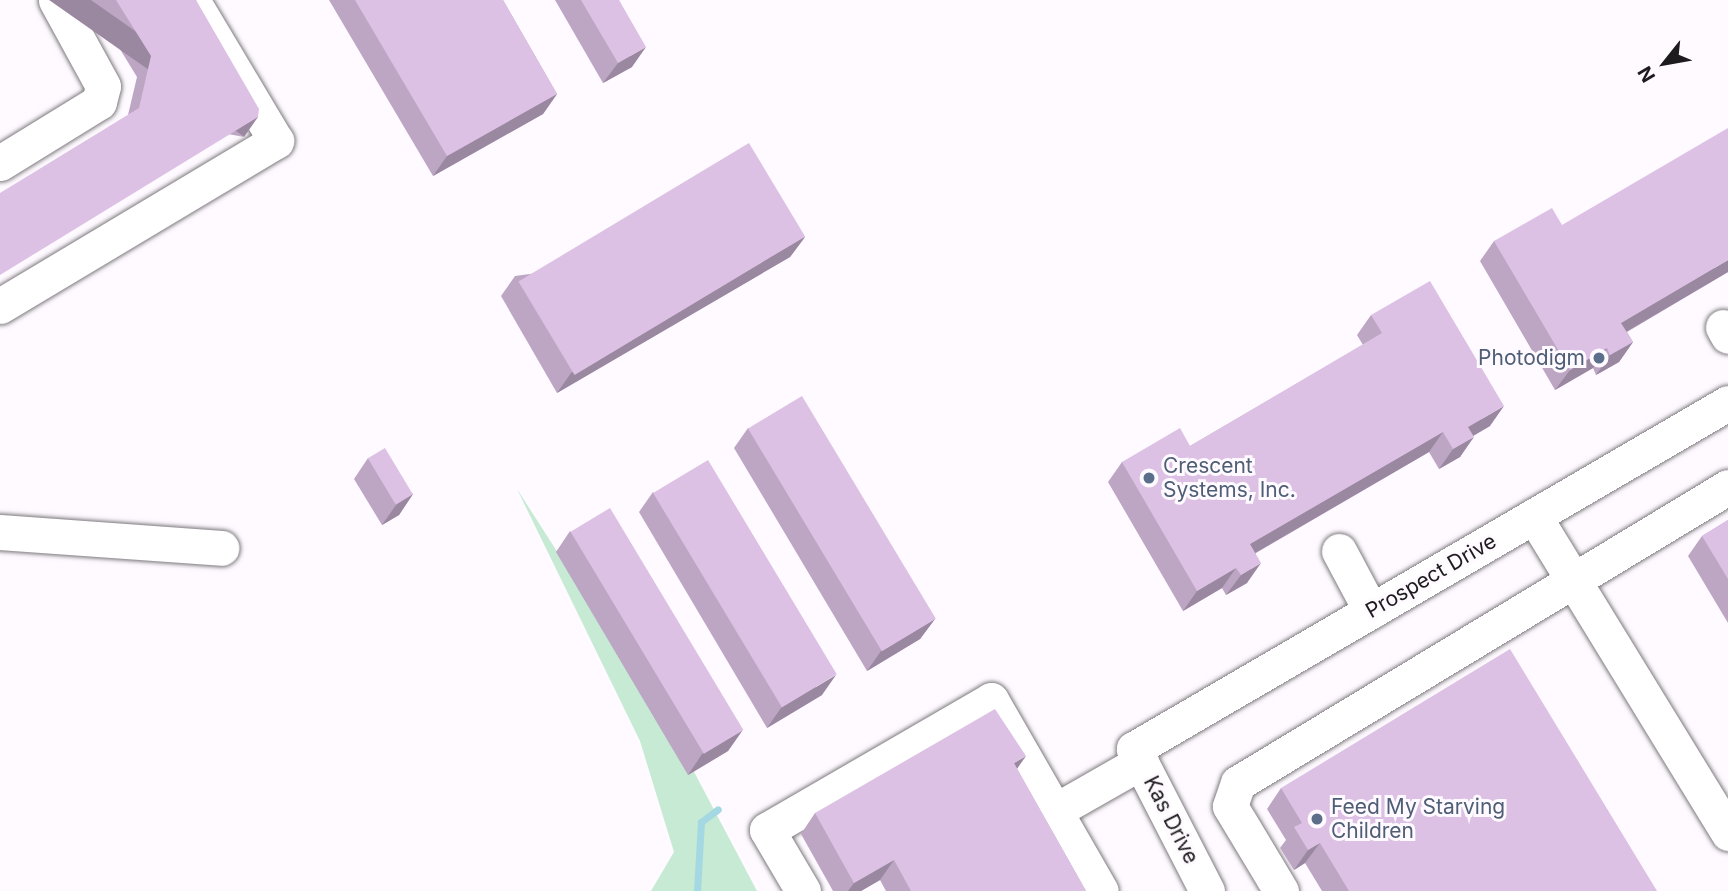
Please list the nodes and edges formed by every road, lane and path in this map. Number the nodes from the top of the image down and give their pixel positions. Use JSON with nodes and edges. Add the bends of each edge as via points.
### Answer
{"nodes":[{"id":1,"x":56,"y":0,"type":"edge"},
{"id":2,"x":192,"y":0,"type":"edge"},
{"id":3,"x":0,"y":163,"type":"edge"},
{"id":4,"x":0,"y":306,"type":"edge"},
{"id":5,"x":1728,"y":402,"type":"edge"},
{"id":6,"x":1728,"y":487,"type":"edge"},
{"id":7,"x":1534,"y":516,"type":"junction"},
{"id":8,"x":0,"y":532,"type":"edge"},
{"id":9,"x":221,"y":548,"type":"dead end"},
{"id":10,"x":1339,"y":551,"type":"dead end"},
{"id":11,"x":1573,"y":580,"type":"junction"},
{"id":12,"x":1371,"y":611,"type":"junction"},
{"id":13,"x":1137,"y":755,"type":"junction"},
{"id":14,"x":1055,"y":811,"type":"junction"},
{"id":15,"x":1728,"y":833,"type":"edge"},
{"id":16,"x":803,"y":891,"type":"edge"},
{"id":17,"x":1101,"y":891,"type":"edge"},
{"id":18,"x":1207,"y":891,"type":"edge"},
{"id":19,"x":1281,"y":891,"type":"edge"}],
"edges":[{"from":1,"to":3,"type":"street","via":[[103,86],[99,102]]},
{"from":2,"to":4,"type":"street","via":[[276,141]]},
{"from":5,"to":7,"type":"street","name":"Prospect Drive"},
{"from":6,"to":11,"type":"street"},
{"from":7,"to":11,"type":"street"},
{"from":7,"to":12,"type":"street","name":"Prospect Drive"},
{"from":8,"to":9,"type":"street"},
{"from":10,"to":12,"type":"street"},
{"from":11,"to":15,"type":"street"},
{"from":11,"to":19,"type":"street","via":[[1238,783],[1230,806]]},
{"from":12,"to":13,"type":"street","name":"Prospect Drive"},
{"from":13,"to":14,"type":"street","name":"Prospect Drive"},
{"from":13,"to":18,"type":"street","name":"Kas Drive"},
{"from":14,"to":16,"type":"street","via":[[991,700],[768,830]]},
{"from":14,"to":17,"type":"street"}]}
